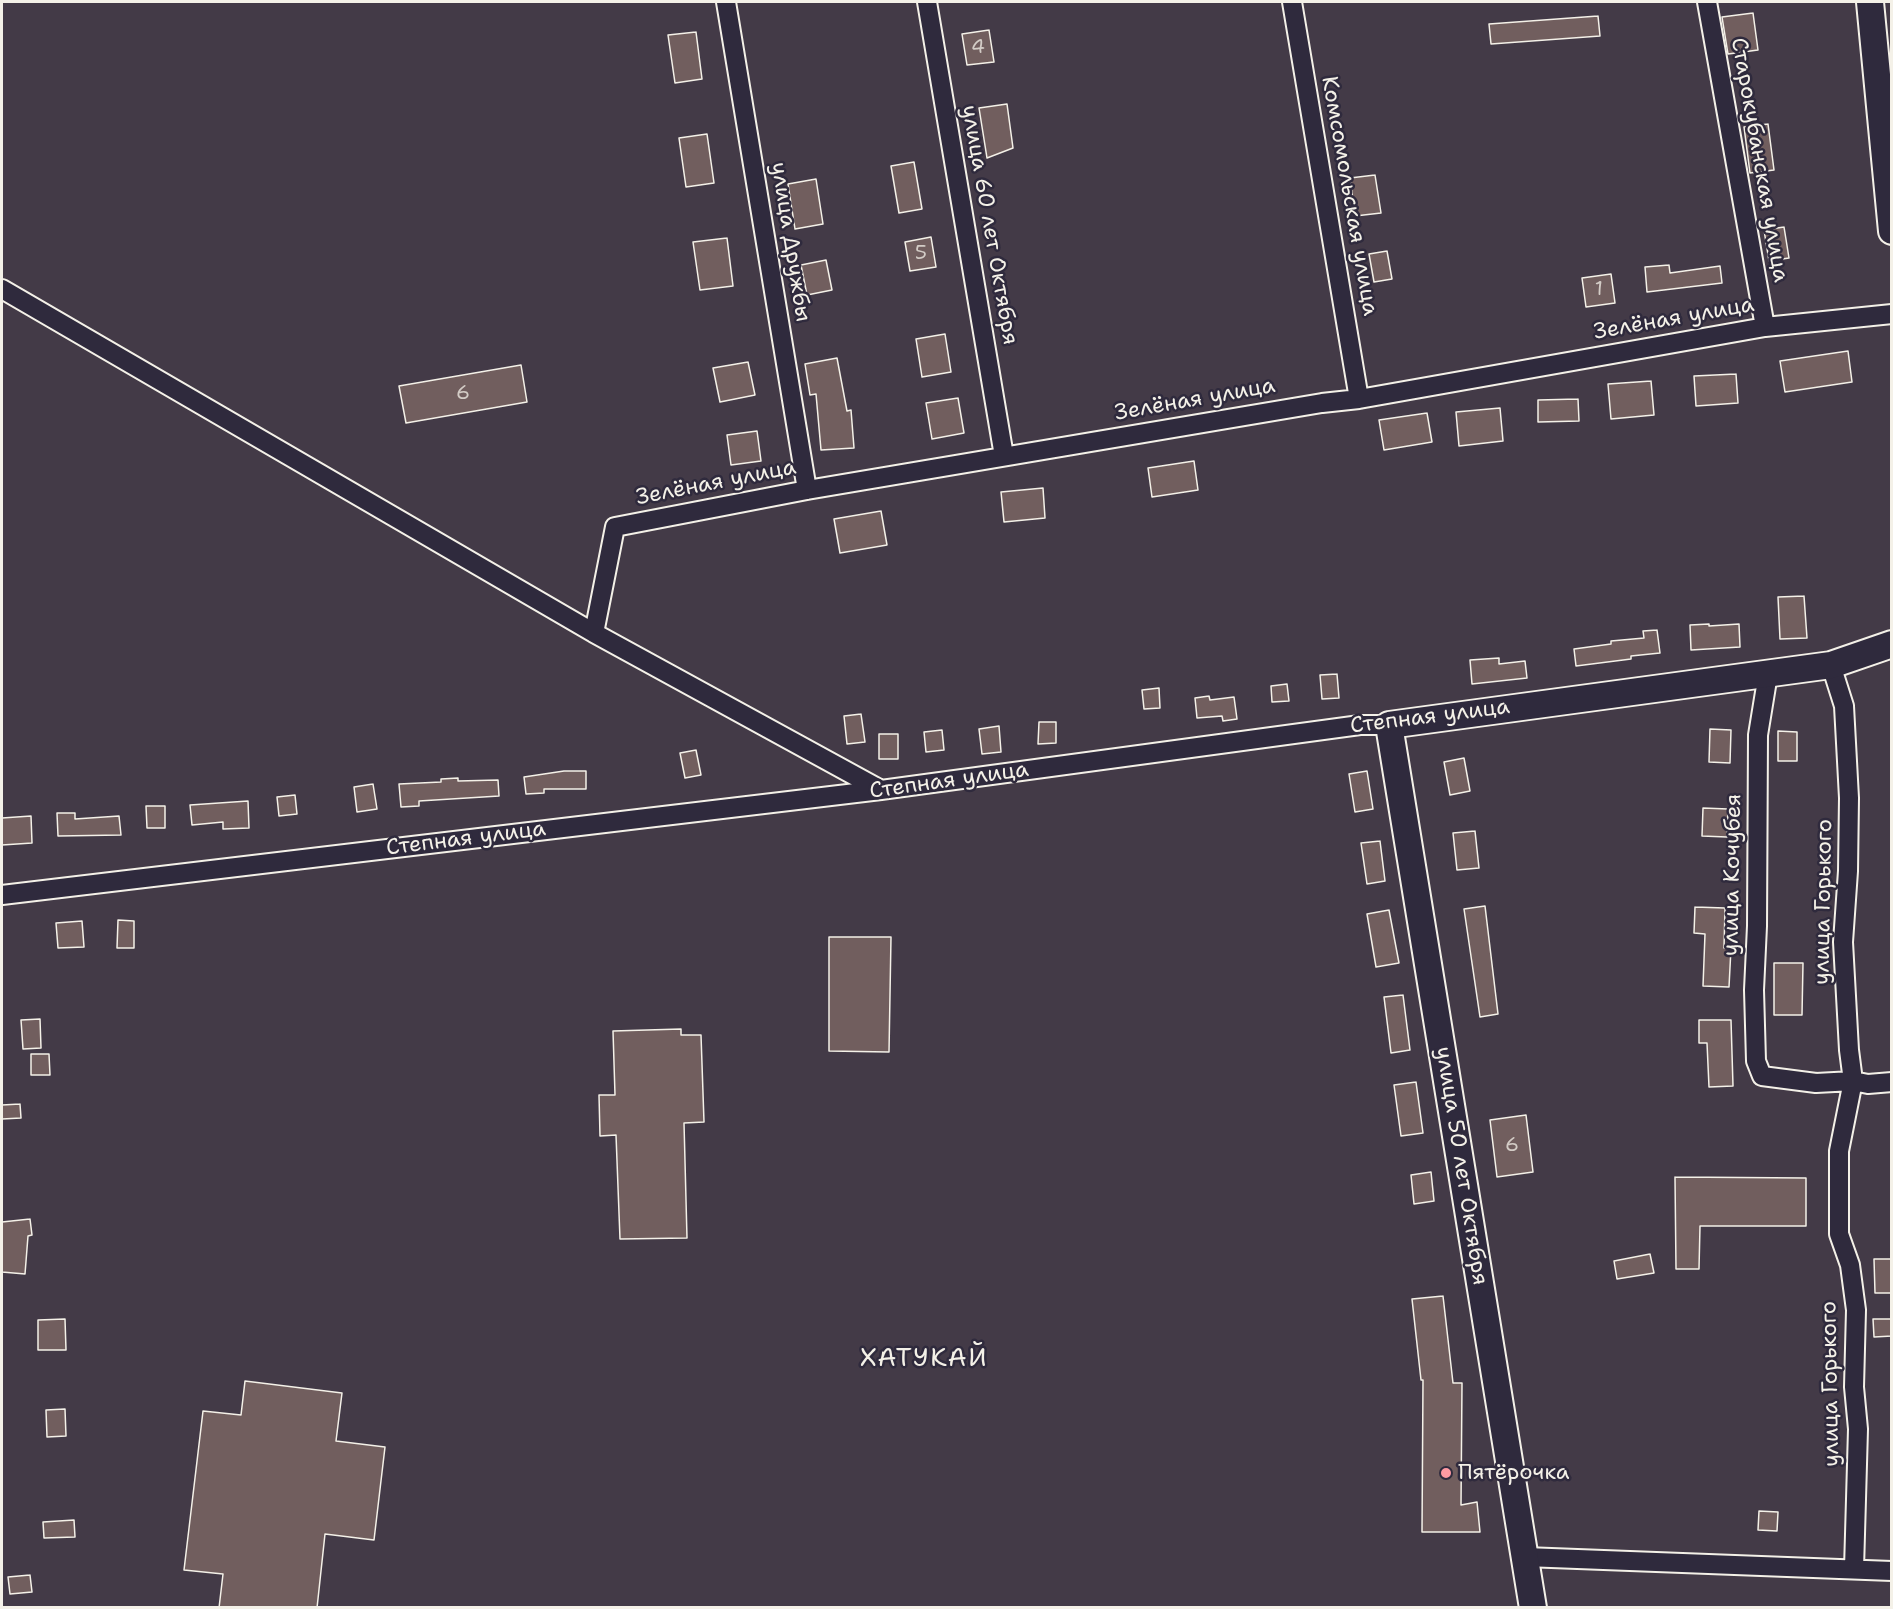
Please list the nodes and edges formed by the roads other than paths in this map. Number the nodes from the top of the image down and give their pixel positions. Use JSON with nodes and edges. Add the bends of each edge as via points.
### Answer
{"nodes":[{"id":1,"x":726,"y":2,"type":"edge"},
{"id":2,"x":927,"y":2,"type":"edge"},
{"id":3,"x":1292,"y":2,"type":"edge"},
{"id":4,"x":1707,"y":2,"type":"edge"},
{"id":5,"x":1870,"y":2,"type":"edge"},
{"id":6,"x":1892,"y":231,"type":"edge"},
{"id":7,"x":2,"y":289,"type":"edge"},
{"id":8,"x":1892,"y":314,"type":"edge"},
{"id":9,"x":1765,"y":327,"type":"junction"},
{"id":10,"x":1359,"y":399,"type":"junction"},
{"id":11,"x":1004,"y":456,"type":"junction"},
{"id":12,"x":807,"y":490,"type":"junction"},
{"id":13,"x":594,"y":633,"type":"junction"},
{"id":14,"x":1892,"y":644,"type":"edge"},
{"id":15,"x":1831,"y":665,"type":"junction"},
{"id":16,"x":1767,"y":674,"type":"junction"},
{"id":17,"x":1389,"y":724,"type":"junction"},
{"id":18,"x":881,"y":790,"type":"junction"},
{"id":19,"x":2,"y":895,"type":"edge"},
{"id":20,"x":1853,"y":1081,"type":"junction"},
{"id":21,"x":1892,"y":1082,"type":"edge"},
{"id":22,"x":1525,"y":1557,"type":"junction"},
{"id":23,"x":1854,"y":1569,"type":"junction"},
{"id":24,"x":1892,"y":1570,"type":"edge"},
{"id":25,"x":1533,"y":1608,"type":"edge"}],
"edges":[{"from":1,"to":12,"type":"street","name":"улица Дружбы"},
{"from":2,"to":11,"type":"street","name":"улица 60 лет Октября"},
{"from":3,"to":10,"type":"street","name":"Комсомольская улица"},
{"from":4,"to":9,"type":"street","name":"Старокубанская улица"},
{"from":5,"to":6,"type":"street"},
{"from":7,"to":13,"type":"street"},
{"from":8,"to":9,"type":"street","name":"Зелёная улица"},
{"from":9,"to":10,"type":"street","name":"Зелёная улица"},
{"from":10,"to":11,"type":"street","name":"Зелёная улица"},
{"from":11,"to":12,"type":"street","name":"Зелёная улица"},
{"from":12,"to":13,"type":"street","name":"Зелёная улица","via":[[615,527]]},
{"from":13,"to":18,"type":"street"},
{"from":14,"to":15,"type":"street","name":"Степная улица"},
{"from":15,"to":16,"type":"street","name":"Степная улица"},
{"from":15,"to":20,"type":"street","name":"улица Горького","via":[[1844,706],[1847,752],[1848,871],[1843,942]]},
{"from":16,"to":17,"type":"street","name":"Степная улица"},
{"from":16,"to":20,"type":"street","name":"улица Кочубея","via":[[1758,735],[1756,1061],[1762,1076],[1816,1083]]},
{"from":17,"to":18,"type":"street","name":"Степная улица"},
{"from":17,"to":22,"type":"street","name":"улица 50 лет Октября"},
{"from":18,"to":19,"type":"street","name":"Степная улица"},
{"from":20,"to":21,"type":"street"},
{"from":20,"to":23,"type":"street","name":"улица Горького","via":[[1839,1151],[1839,1234],[1850,1266],[1856,1310]]},
{"from":22,"to":23,"type":"street"},
{"from":22,"to":25,"type":"street","name":"улица 50 лет Октября"},
{"from":23,"to":24,"type":"street"}]}
